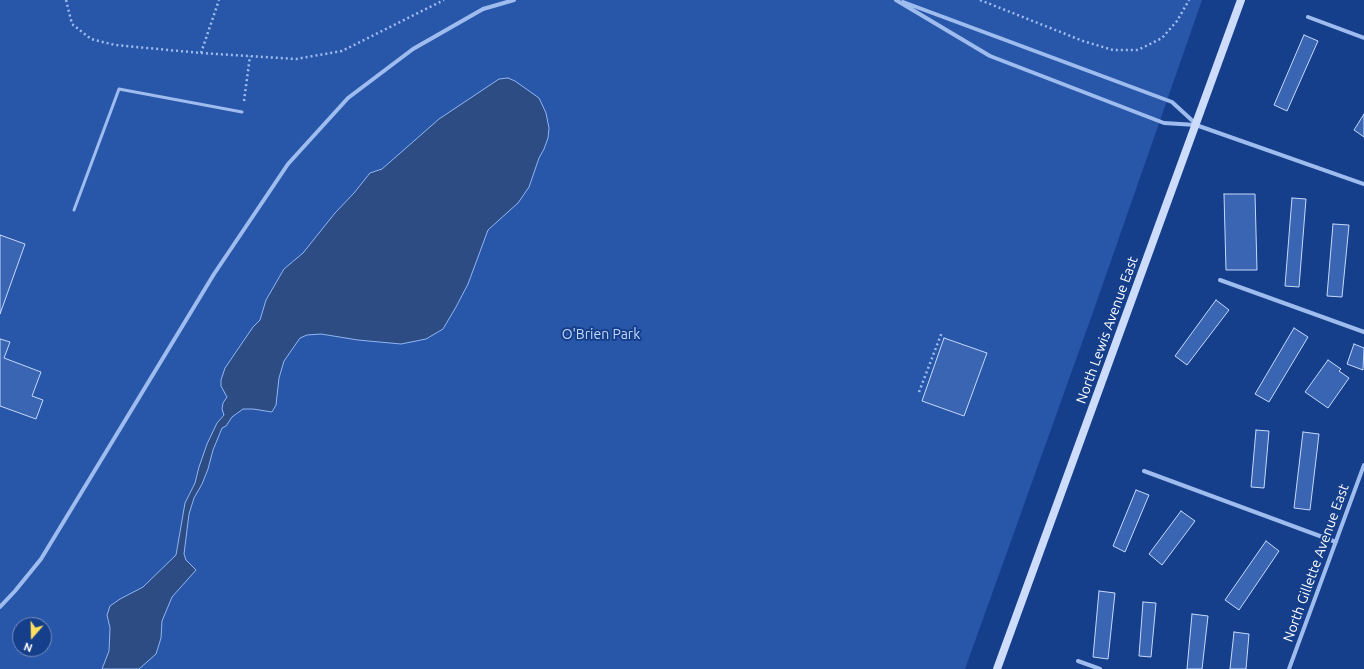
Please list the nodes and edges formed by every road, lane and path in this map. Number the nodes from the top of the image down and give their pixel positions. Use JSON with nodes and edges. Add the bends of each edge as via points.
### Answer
{"nodes":[{"id":1,"x":66,"y":0,"type":"edge"},
{"id":2,"x":219,"y":0,"type":"edge"},
{"id":3,"x":444,"y":0,"type":"edge"},
{"id":4,"x":514,"y":0,"type":"edge"},
{"id":5,"x":897,"y":0,"type":"edge"},
{"id":6,"x":980,"y":0,"type":"edge"},
{"id":7,"x":1188,"y":0,"type":"edge"},
{"id":8,"x":1241,"y":0,"type":"edge"},
{"id":9,"x":1308,"y":17,"type":"dead end"},
{"id":10,"x":1364,"y":38,"type":"edge"},
{"id":11,"x":201,"y":54,"type":"junction"},
{"id":12,"x":250,"y":56,"type":"junction"},
{"id":13,"x":242,"y":112,"type":"joint"},
{"id":14,"x":1196,"y":125,"type":"junction"},
{"id":15,"x":1364,"y":184,"type":"edge"},
{"id":16,"x":74,"y":210,"type":"dead end"},
{"id":17,"x":1220,"y":280,"type":"dead end"},
{"id":18,"x":942,"y":332,"type":"dead end"},
{"id":19,"x":1364,"y":332,"type":"edge"},
{"id":20,"x":920,"y":392,"type":"dead end"},
{"id":21,"x":1364,"y":465,"type":"edge"},
{"id":22,"x":1144,"y":470,"type":"dead end"},
{"id":23,"x":1336,"y":542,"type":"junction"},
{"id":24,"x":0,"y":607,"type":"edge"},
{"id":25,"x":1078,"y":661,"type":"dead end"},
{"id":26,"x":997,"y":669,"type":"edge"},
{"id":27,"x":1100,"y":669,"type":"edge"},
{"id":28,"x":1289,"y":669,"type":"edge"}],
"edges":[{"from":1,"to":11,"type":"path","via":[[72,24],[91,39],[115,45]]},
{"from":2,"to":11,"type":"path"},
{"from":3,"to":12,"type":"path","via":[[342,52],[296,59]]},
{"from":4,"to":24,"type":"street","via":[[483,9],[413,49],[348,98],[288,164],[214,274],[41,560],[16,592]]},
{"from":5,"to":14,"type":"street","via":[[1172,102]]},
{"from":5,"to":14,"type":"street","via":[[990,56],[1164,123]]},
{"from":6,"to":7,"type":"path","via":[[1083,41],[1113,50],[1138,50],[1162,38]]},
{"from":8,"to":14,"type":"main road","name":"North Lewis Avenue East"},
{"from":9,"to":10,"type":"street"},
{"from":11,"to":12,"type":"path"},
{"from":12,"to":13,"type":"path"},
{"from":13,"to":16,"type":"lane","via":[[119,90]]},
{"from":14,"to":15,"type":"street"},
{"from":14,"to":26,"type":"main road","name":"North Lewis Avenue East"},
{"from":17,"to":19,"type":"street"},
{"from":18,"to":20,"type":"path"},
{"from":21,"to":23,"type":"street","name":"North Gillette Avenue East"},
{"from":22,"to":23,"type":"street"},
{"from":23,"to":28,"type":"street","name":"North Gillette Avenue East"},
{"from":25,"to":27,"type":"street"}]}
